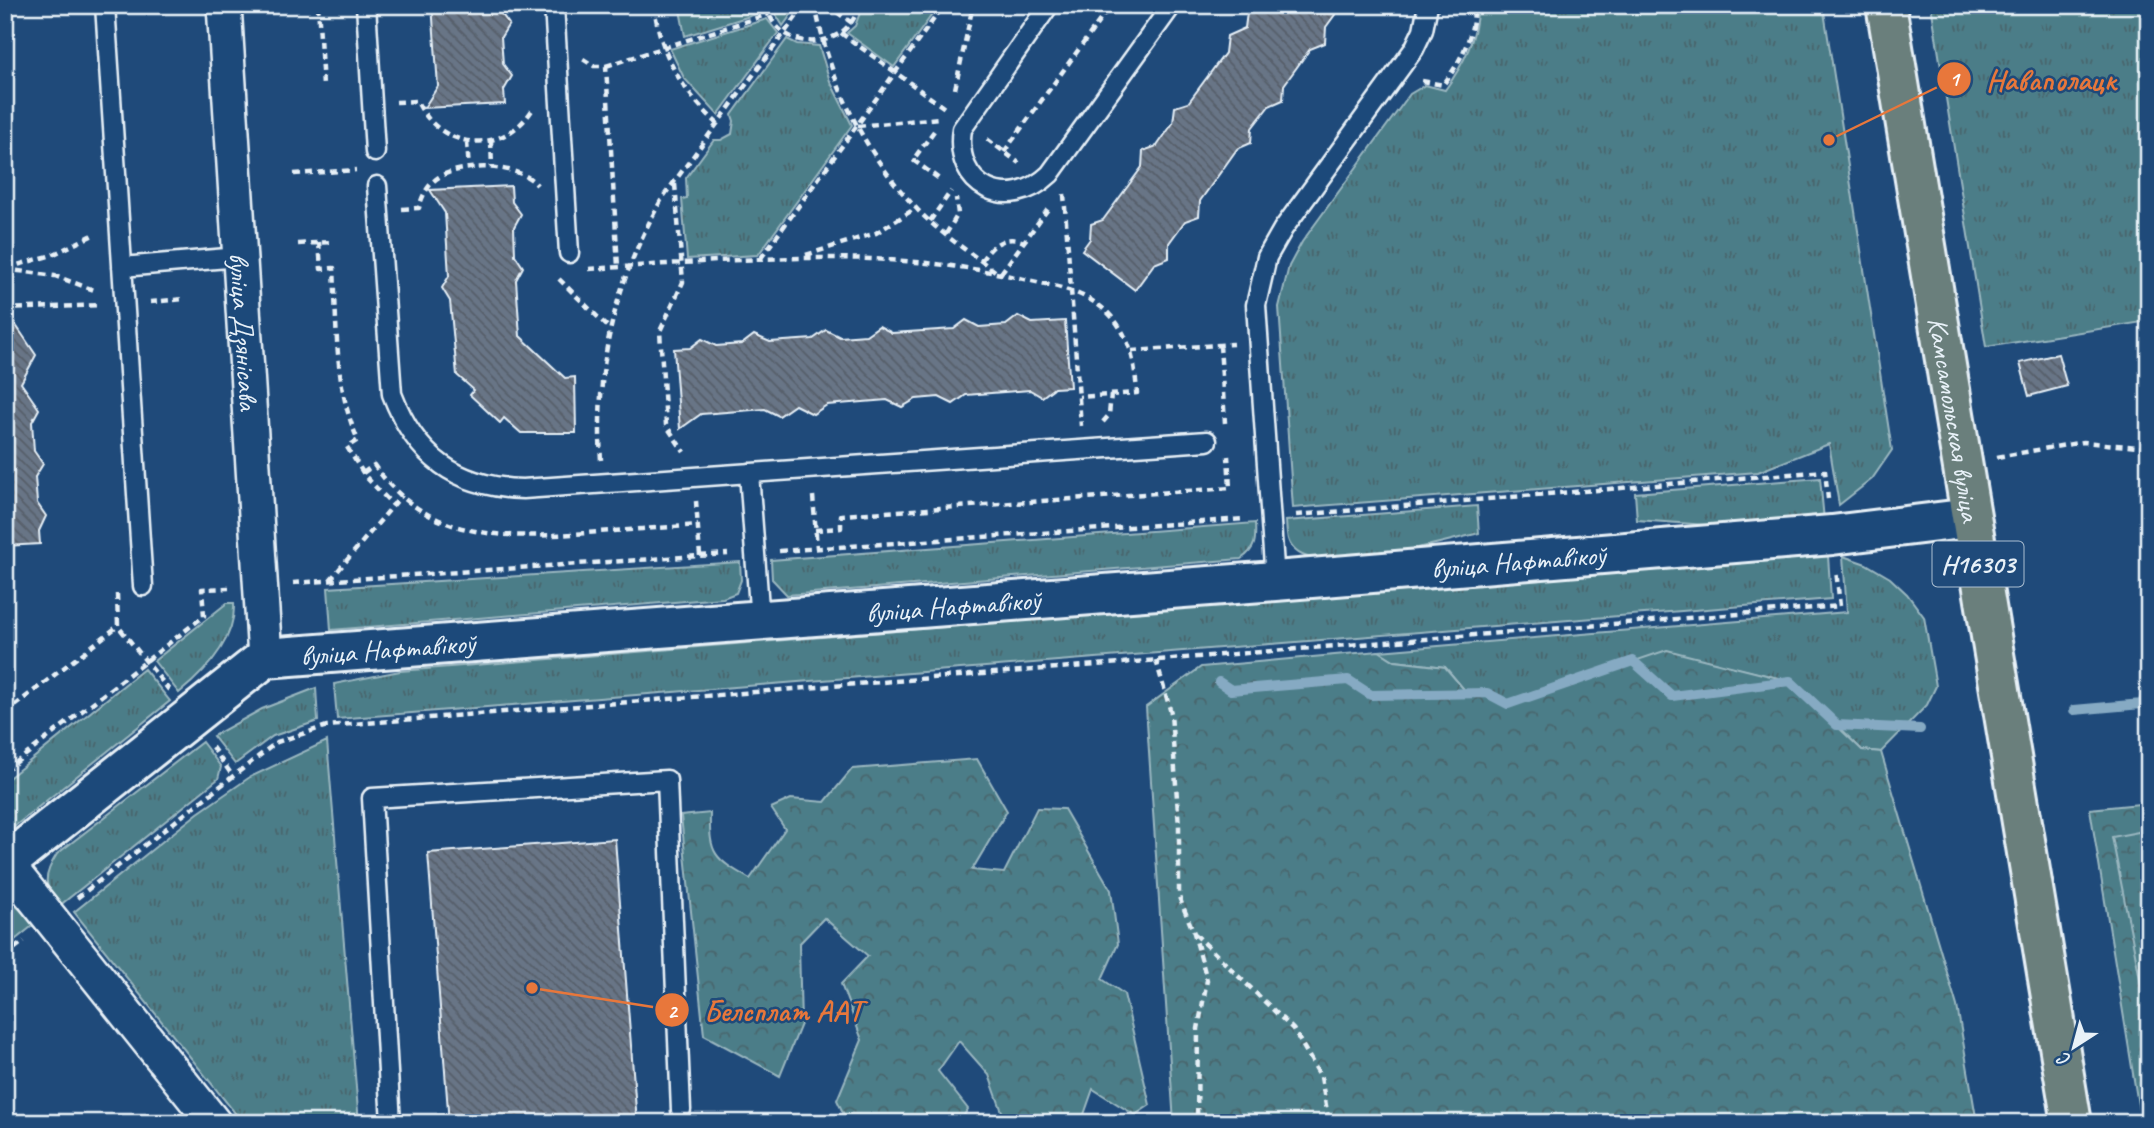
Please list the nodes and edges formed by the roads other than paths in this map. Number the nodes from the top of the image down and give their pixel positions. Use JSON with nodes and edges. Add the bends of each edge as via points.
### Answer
{"nodes":[{"id":1,"x":104,"y":5,"type":"edge"},
{"id":2,"x":224,"y":5,"type":"edge"},
{"id":3,"x":366,"y":5,"type":"edge"},
{"id":4,"x":554,"y":5,"type":"edge"},
{"id":5,"x":1049,"y":5,"type":"edge"},
{"id":6,"x":1172,"y":5,"type":"edge"},
{"id":7,"x":1428,"y":5,"type":"edge"},
{"id":8,"x":1886,"y":5,"type":"edge"},
{"id":9,"x":569,"y":253,"type":"dead end"},
{"id":10,"x":239,"y":257,"type":"junction"},
{"id":11,"x":122,"y":267,"type":"junction"},
{"id":12,"x":1207,"y":441,"type":"dead end"},
{"id":13,"x":749,"y":473,"type":"junction"},
{"id":14,"x":1970,"y":518,"type":"junction"},
{"id":15,"x":1275,"y":581,"type":"junction"},
{"id":16,"x":143,"y":586,"type":"dead end"},
{"id":17,"x":760,"y":621,"type":"junction"},
{"id":18,"x":265,"y":658,"type":"junction"},
{"id":19,"x":5,"y":864,"type":"edge"},
{"id":20,"x":681,"y":1110,"type":"dead end"},
{"id":21,"x":214,"y":1123,"type":"edge"},
{"id":22,"x":391,"y":1123,"type":"edge"},
{"id":23,"x":2071,"y":1123,"type":"edge"}],
"edges":[{"from":1,"to":11,"type":"lane"},
{"from":2,"to":10,"type":"street","name":"вуліца Дзянісава"},
{"from":3,"to":13,"type":"lane","via":[[392,394],[401,418],[431,457],[451,472],[498,488]]},
{"from":4,"to":9,"type":"lane"},
{"from":5,"to":6,"type":"lane","via":[[962,130],[960,144],[967,169],[980,185],[994,191],[1025,191],[1049,174]]},
{"from":7,"to":15,"type":"lane","via":[[1414,48],[1283,229],[1267,257],[1258,289],[1256,323]]},
{"from":8,"to":14,"type":"main road","name":"Камсамольская вуліца","number":"Н16303"},
{"from":10,"to":11,"type":"lane"},
{"from":10,"to":18,"type":"street","name":"вуліца Дзянісава"},
{"from":11,"to":16,"type":"lane"},
{"from":12,"to":13,"type":"lane"},
{"from":13,"to":17,"type":"lane"},
{"from":14,"to":15,"type":"street","name":"вуліца Нафтавікоў","via":[[1832,535]]},
{"from":14,"to":23,"type":"main road","name":"Камсамольская вуліца","number":"Н16303"},
{"from":15,"to":17,"type":"street","name":"вуліца Нафтавікоў"},
{"from":17,"to":18,"type":"street","name":"вуліца Нафтавікоў"},
{"from":18,"to":19,"type":"street","name":"вуліца Нафтавікоў"},
{"from":19,"to":21,"type":"street"},
{"from":20,"to":22,"type":"lane","via":[[667,780],[372,798]]}]}
